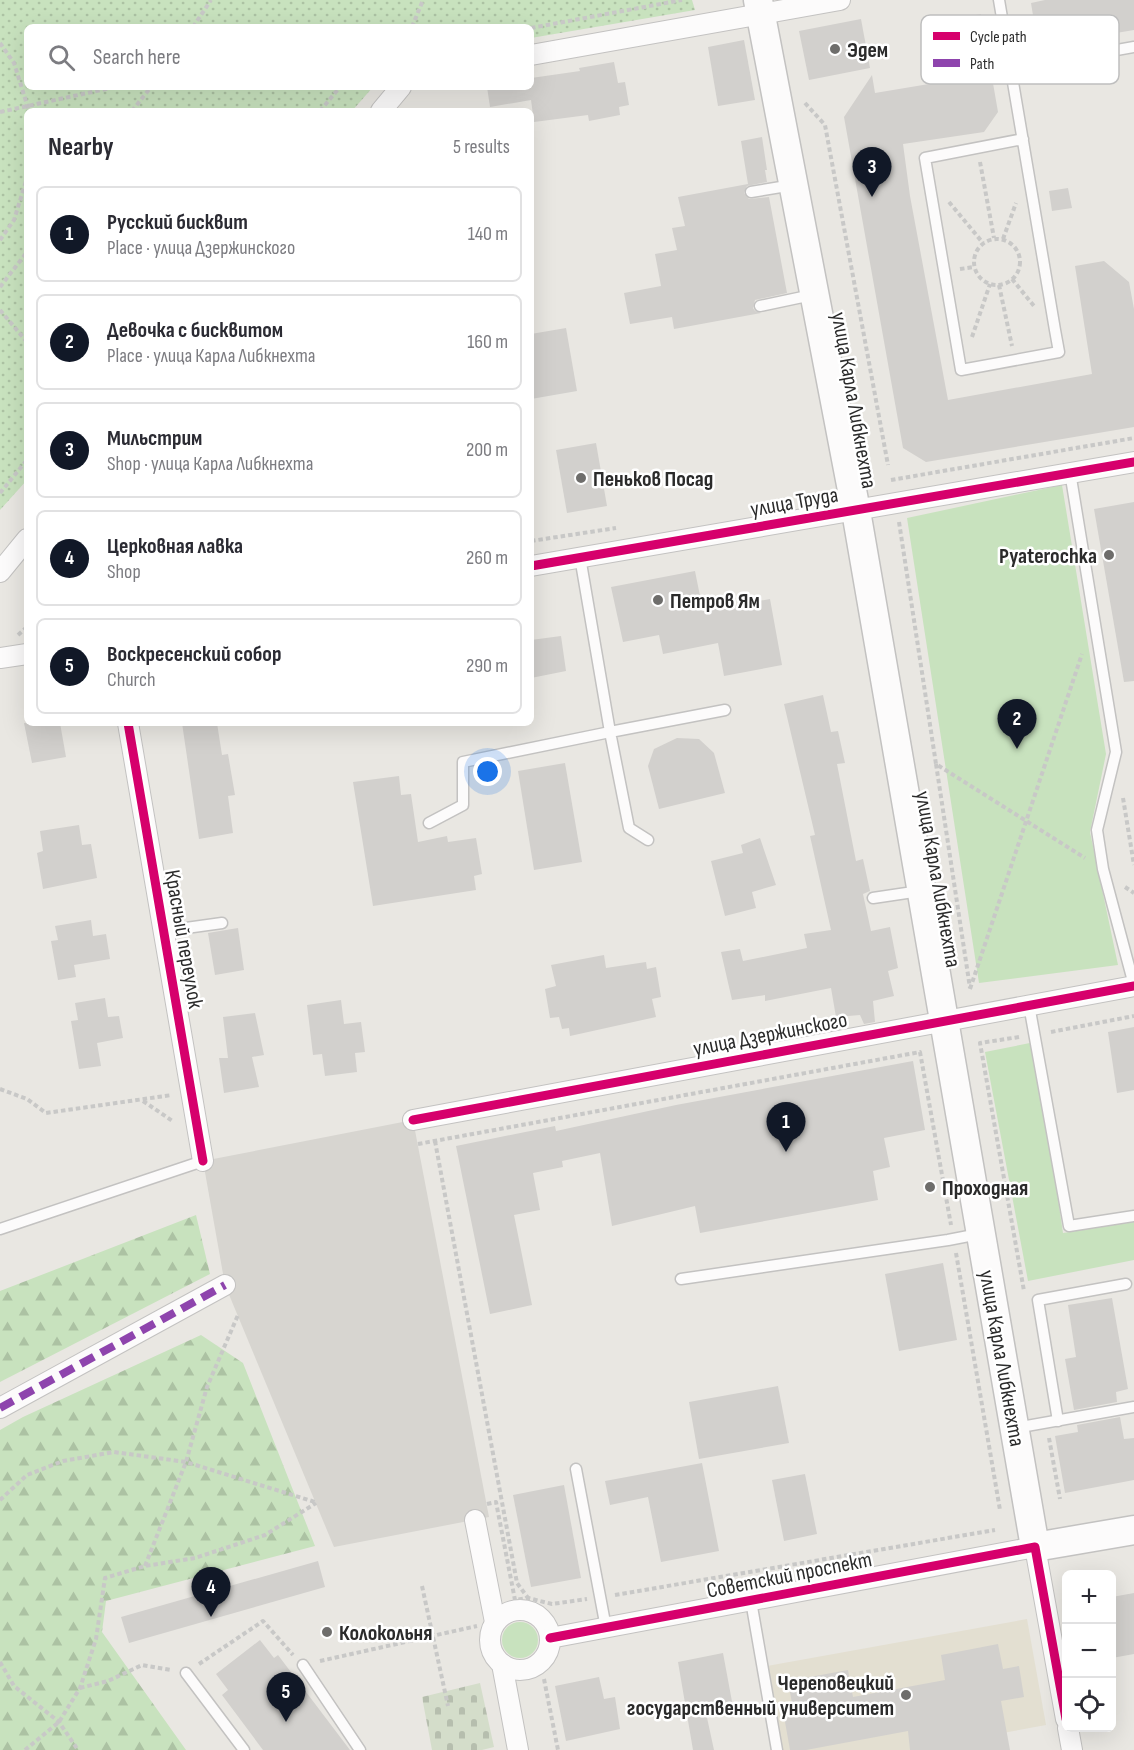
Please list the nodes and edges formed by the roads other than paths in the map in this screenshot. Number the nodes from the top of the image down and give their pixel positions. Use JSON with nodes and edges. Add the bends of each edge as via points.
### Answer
{"nodes":[{"id":1,"x":840,"y":0,"type":"edge"},
{"id":2,"x":999,"y":0,"type":"edge"},
{"id":3,"x":760,"y":7,"type":"edge"},
{"id":4,"x":1002,"y":15,"type":"edge"},
{"id":5,"x":1134,"y":47,"type":"edge"},
{"id":6,"x":1119,"y":50,"type":"edge"},
{"id":7,"x":534,"y":54,"type":"edge"},
{"id":8,"x":1014,"y":84,"type":"edge"},
{"id":9,"x":398,"y":90,"type":"edge"},
{"id":10,"x":384,"y":108,"type":"edge"},
{"id":11,"x":1023,"y":139,"type":"junction"},
{"id":12,"x":794,"y":185,"type":"junction"},
{"id":13,"x":751,"y":192,"type":"dead end"},
{"id":14,"x":816,"y":294,"type":"junction"},
{"id":15,"x":760,"y":306,"type":"dead end"},
{"id":16,"x":1134,"y":462,"type":"edge"},
{"id":17,"x":1070,"y":472,"type":"junction"},
{"id":18,"x":856,"y":511,"type":"junction"},
{"id":19,"x":24,"y":543,"type":"edge"},
{"id":20,"x":580,"y":557,"type":"junction"},
{"id":21,"x":534,"y":565,"type":"edge"},
{"id":22,"x":0,"y":572,"type":"edge"},
{"id":23,"x":24,"y":654,"type":"edge"},
{"id":24,"x":0,"y":658,"type":"edge"},
{"id":25,"x":725,"y":710,"type":"dead end"},
{"id":26,"x":129,"y":726,"type":"edge"},
{"id":27,"x":610,"y":732,"type":"junction"},
{"id":28,"x":429,"y":823,"type":"dead end"},
{"id":29,"x":648,"y":840,"type":"dead end"},
{"id":30,"x":921,"y":891,"type":"junction"},
{"id":31,"x":873,"y":898,"type":"dead end"},
{"id":32,"x":222,"y":922,"type":"dead end"},
{"id":33,"x":163,"y":928,"type":"junction"},
{"id":34,"x":1134,"y":986,"type":"edge"},
{"id":35,"x":1029,"y":1005,"type":"junction"},
{"id":36,"x":944,"y":1021,"type":"junction"},
{"id":37,"x":413,"y":1120,"type":"dead end"},
{"id":38,"x":203,"y":1161,"type":"joint"},
{"id":39,"x":1134,"y":1216,"type":"edge"},
{"id":40,"x":0,"y":1229,"type":"edge"},
{"id":41,"x":982,"y":1233,"type":"junction"},
{"id":42,"x":681,"y":1279,"type":"dead end"},
{"id":43,"x":1126,"y":1284,"type":"dead end"},
{"id":44,"x":225,"y":1285,"type":"dead end"},
{"id":45,"x":1134,"y":1407,"type":"edge"},
{"id":46,"x":0,"y":1408,"type":"edge"},
{"id":47,"x":1058,"y":1421,"type":"junction"},
{"id":48,"x":1015,"y":1428,"type":"junction"},
{"id":49,"x":576,"y":1469,"type":"dead end"},
{"id":50,"x":481,"y":1512,"type":"road end"},
{"id":51,"x":1134,"y":1530,"type":"edge"},
{"id":52,"x":1035,"y":1547,"type":"junction"},
{"id":53,"x":751,"y":1600,"type":"junction"},
{"id":54,"x":489,"y":1624,"type":"junction"},
{"id":55,"x":606,"y":1628,"type":"junction"},
{"id":56,"x":550,"y":1638,"type":"junction"},
{"id":57,"x":502,"y":1664,"type":"junction"},
{"id":58,"x":303,"y":1665,"type":"road end"},
{"id":59,"x":186,"y":1673,"type":"road end"},
{"id":60,"x":1062,"y":1697,"type":"edge"},
{"id":61,"x":1069,"y":1732,"type":"edge"},
{"id":62,"x":244,"y":1750,"type":"edge"},
{"id":63,"x":360,"y":1750,"type":"edge"},
{"id":64,"x":518,"y":1750,"type":"edge"},
{"id":65,"x":777,"y":1750,"type":"edge"},
{"id":66,"x":1072,"y":1750,"type":"edge"}],
"edges":[{"from":1,"to":3,"type":"street"},
{"from":2,"to":4,"type":"lane"},
{"from":3,"to":7,"type":"street"},
{"from":3,"to":12,"type":"main road","name":"улица Карла Либкнехта"},
{"from":5,"to":6,"type":"lane"},
{"from":8,"to":11,"type":"lane"},
{"from":9,"to":10,"type":"street"},
{"from":11,"to":11,"type":"lane","via":[[925,158],[961,370],[1059,352]]},
{"from":12,"to":13,"type":"lane"},
{"from":12,"to":14,"type":"main road","name":"улица Карла Либкнехта"},
{"from":14,"to":15,"type":"lane"},
{"from":14,"to":18,"type":"main road","name":"улица Карла Либкнехта"},
{"from":16,"to":17,"type":"street","name":"улица Труда"},
{"from":17,"to":18,"type":"street","name":"улица Труда"},
{"from":17,"to":34,"type":"lane","via":[[1116,752],[1097,830],[1103,869]]},
{"from":18,"to":20,"type":"street","name":"улица Труда"},
{"from":18,"to":30,"type":"main road","name":"улица Карла Либкнехта"},
{"from":19,"to":22,"type":"street"},
{"from":20,"to":21,"type":"street","name":"улица Труда"},
{"from":20,"to":27,"type":"lane"},
{"from":23,"to":24,"type":"street"},
{"from":25,"to":27,"type":"lane"},
{"from":26,"to":33,"type":"street","name":"Красный переулок"},
{"from":27,"to":28,"type":"lane","via":[[463,762],[463,805]]},
{"from":27,"to":29,"type":"lane","via":[[629,828]]},
{"from":30,"to":31,"type":"lane"},
{"from":30,"to":36,"type":"main road","name":"улица Карла Либкнехта"},
{"from":32,"to":33,"type":"lane"},
{"from":33,"to":38,"type":"street","name":"Красный переулок"},
{"from":34,"to":35,"type":"street","name":"улица Дзержинского"},
{"from":35,"to":36,"type":"street","name":"улица Дзержинского"},
{"from":35,"to":39,"type":"lane","via":[[1069,1226]]},
{"from":36,"to":37,"type":"street","name":"улица Дзержинского"},
{"from":36,"to":41,"type":"main road","name":"улица Карла Либкнехта"},
{"from":38,"to":40,"type":"lane"},
{"from":41,"to":42,"type":"lane"},
{"from":41,"to":48,"type":"main road","name":"улица Карла Либкнехта"},
{"from":43,"to":47,"type":"lane","via":[[1038,1300]]},
{"from":44,"to":46,"type":"street"},
{"from":45,"to":47,"type":"lane"},
{"from":47,"to":48,"type":"lane"},
{"from":48,"to":52,"type":"main road","name":"улица Карла Либкнехта"},
{"from":49,"to":55,"type":"lane"},
{"from":50,"to":54,"type":"street"},
{"from":51,"to":52,"type":"main road","name":"Советский проспект"},
{"from":52,"to":53,"type":"street","name":"Советский проспект"},
{"from":52,"to":60,"type":"street"},
{"from":53,"to":55,"type":"street","name":"Советский проспект"},
{"from":53,"to":65,"type":"lane"},
{"from":54,"to":56,"type":"street","via":[[519,1610],[532,1612],[543,1620]]},
{"from":54,"to":57,"type":"street","via":[[491,1648]]},
{"from":55,"to":56,"type":"street","name":"Советский проспект"},
{"from":56,"to":57,"type":"street","via":[[545,1659],[534,1667],[522,1671]]},
{"from":57,"to":64,"type":"street"},
{"from":58,"to":63,"type":"lane"},
{"from":59,"to":62,"type":"lane"},
{"from":61,"to":66,"type":"street"}]}
